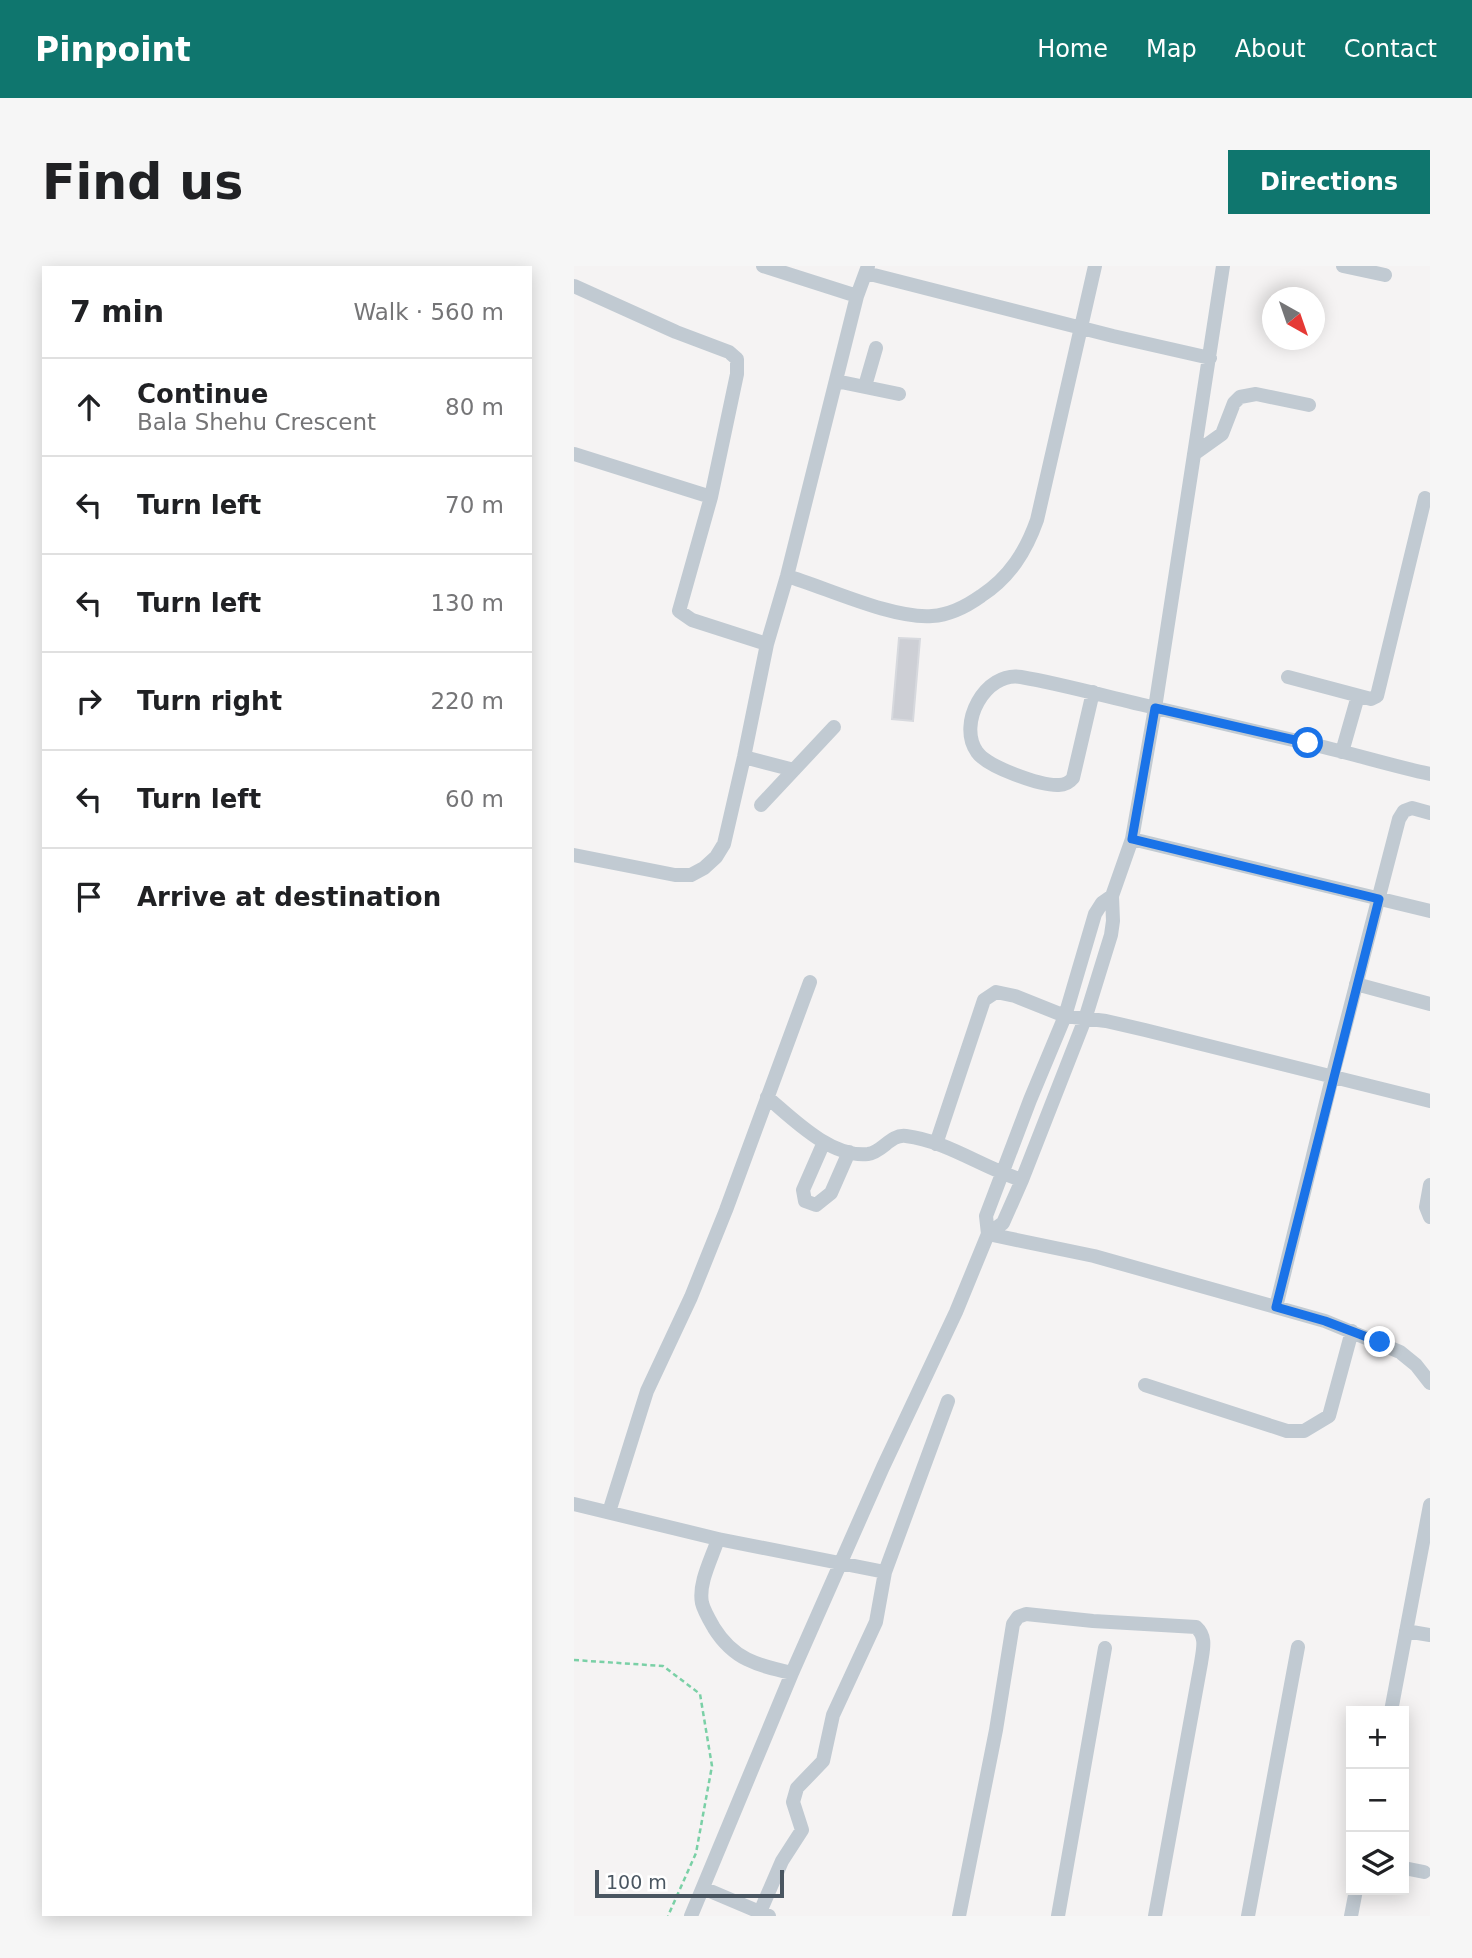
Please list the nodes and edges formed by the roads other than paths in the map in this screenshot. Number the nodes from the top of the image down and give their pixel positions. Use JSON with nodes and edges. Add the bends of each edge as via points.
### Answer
{"nodes":[{"id":1,"x":763,"y":266,"type":"edge"},
{"id":2,"x":1095,"y":266,"type":"edge"},
{"id":3,"x":1223,"y":266,"type":"edge"},
{"id":4,"x":1343,"y":266,"type":"edge"},
{"id":5,"x":867,"y":269,"type":"edge"},
{"id":6,"x":1385,"y":275,"type":"dead end"},
{"id":7,"x":574,"y":286,"type":"edge"},
{"id":8,"x":857,"y":296,"type":"junction"},
{"id":9,"x":1081,"y":327,"type":"junction"},
{"id":10,"x":876,"y":348,"type":"dead end"},
{"id":11,"x":1210,"y":358,"type":"junction"},
{"id":12,"x":836,"y":381,"type":"junction"},
{"id":13,"x":865,"y":386,"type":"junction"},
{"id":14,"x":899,"y":394,"type":"dead end"},
{"id":15,"x":1309,"y":405,"type":"dead end"},
{"id":16,"x":574,"y":454,"type":"edge"},
{"id":17,"x":1194,"y":454,"type":"junction"},
{"id":18,"x":711,"y":497,"type":"junction"},
{"id":19,"x":1425,"y":498,"type":"dead end"},
{"id":20,"x":787,"y":576,"type":"junction"},
{"id":21,"x":767,"y":644,"type":"junction"},
{"id":22,"x":1287,"y":677,"type":"dead end"},
{"id":23,"x":1093,"y":692,"type":"junction"},
{"id":24,"x":1358,"y":696,"type":"junction"},
{"id":25,"x":1155,"y":708,"type":"junction"},
{"id":26,"x":834,"y":727,"type":"dead end"},
{"id":27,"x":1342,"y":752,"type":"junction"},
{"id":28,"x":744,"y":757,"type":"junction"},
{"id":29,"x":793,"y":770,"type":"junction"},
{"id":30,"x":1430,"y":774,"type":"edge"},
{"id":31,"x":761,"y":805,"type":"dead end"},
{"id":32,"x":1430,"y":813,"type":"edge"},
{"id":33,"x":1132,"y":839,"type":"junction"},
{"id":34,"x":574,"y":855,"type":"edge"},
{"id":35,"x":1112,"y":896,"type":"junction"},
{"id":36,"x":1379,"y":899,"type":"junction"},
{"id":37,"x":1430,"y":912,"type":"edge"},
{"id":38,"x":810,"y":982,"type":"dead end"},
{"id":39,"x":1356,"y":984,"type":"junction"},
{"id":40,"x":1430,"y":1004,"type":"edge"},
{"id":41,"x":1065,"y":1016,"type":"junction"},
{"id":42,"x":1085,"y":1019,"type":"junction"},
{"id":43,"x":1332,"y":1078,"type":"junction"},
{"id":44,"x":767,"y":1097,"type":"junction"},
{"id":45,"x":1430,"y":1101,"type":"edge"},
{"id":46,"x":824,"y":1142,"type":"junction"},
{"id":47,"x":936,"y":1143,"type":"junction"},
{"id":48,"x":849,"y":1152,"type":"junction"},
{"id":49,"x":1001,"y":1174,"type":"junction"},
{"id":50,"x":1022,"y":1180,"type":"junction"},
{"id":51,"x":1430,"y":1185,"type":"edge"},
{"id":52,"x":1430,"y":1217,"type":"edge"},
{"id":53,"x":988,"y":1234,"type":"junction"},
{"id":54,"x":1276,"y":1307,"type":"junction"},
{"id":55,"x":1352,"y":1331,"type":"junction"},
{"id":56,"x":1430,"y":1383,"type":"edge"},
{"id":57,"x":1145,"y":1385,"type":"dead end"},
{"id":58,"x":948,"y":1401,"type":"dead end"},
{"id":59,"x":580,"y":1505,"type":"edge"},
{"id":60,"x":1430,"y":1506,"type":"edge"},
{"id":61,"x":609,"y":1512,"type":"junction"},
{"id":62,"x":718,"y":1539,"type":"junction"},
{"id":63,"x":841,"y":1563,"type":"junction"},
{"id":64,"x":885,"y":1572,"type":"junction"},
{"id":65,"x":1406,"y":1631,"type":"junction"},
{"id":66,"x":1430,"y":1635,"type":"edge"},
{"id":67,"x":1298,"y":1647,"type":"dead end"},
{"id":68,"x":1105,"y":1648,"type":"dead end"},
{"id":69,"x":792,"y":1673,"type":"junction"},
{"id":70,"x":1392,"y":1706,"type":"edge"},
{"id":71,"x":1409,"y":1869,"type":"edge"},
{"id":72,"x":1424,"y":1872,"type":"dead end"},
{"id":73,"x":703,"y":1888,"type":"junction"},
{"id":74,"x":1355,"y":1895,"type":"edge"},
{"id":75,"x":766,"y":1915,"type":"edge"},
{"id":76,"x":691,"y":1916,"type":"edge"},
{"id":77,"x":959,"y":1916,"type":"edge"},
{"id":78,"x":1058,"y":1916,"type":"edge"},
{"id":79,"x":1155,"y":1916,"type":"edge"},
{"id":80,"x":1248,"y":1916,"type":"edge"},
{"id":81,"x":1351,"y":1916,"type":"edge"}],
"edges":[{"from":1,"to":8,"type":"street"},
{"from":2,"to":9,"type":"street"},
{"from":3,"to":11,"type":"street"},
{"from":4,"to":6,"type":"street"},
{"from":5,"to":8,"type":"street"},
{"from":5,"to":9,"type":"street"},
{"from":7,"to":18,"type":"street","via":[[737,359]]},
{"from":8,"to":12,"type":"street"},
{"from":9,"to":11,"type":"street"},
{"from":9,"to":20,"type":"street","via":[[1030,541],[993,589],[950,612],[916,616]]},
{"from":10,"to":13,"type":"street"},
{"from":11,"to":17,"type":"street"},
{"from":12,"to":13,"type":"street"},
{"from":12,"to":20,"type":"street"},
{"from":13,"to":14,"type":"street"},
{"from":15,"to":17,"type":"street","via":[[1246,394],[1234,403],[1222,434]]},
{"from":16,"to":18,"type":"street"},
{"from":17,"to":25,"type":"street"},
{"from":18,"to":21,"type":"street","via":[[680,611],[692,620]]},
{"from":19,"to":24,"type":"street","via":[[1377,696]]},
{"from":20,"to":21,"type":"street"},
{"from":21,"to":28,"type":"street"},
{"from":22,"to":24,"type":"street"},
{"from":23,"to":23,"type":"street","via":[[1015,676],[993,684],[983,692],[974,713],[975,749],[985,761],[1005,770],[1065,785],[1073,778]]},
{"from":23,"to":25,"type":"street"},
{"from":24,"to":27,"type":"street"},
{"from":25,"to":27,"type":"street"},
{"from":25,"to":33,"type":"street"},
{"from":26,"to":29,"type":"street"},
{"from":27,"to":30,"type":"street"},
{"from":28,"to":29,"type":"street"},
{"from":28,"to":34,"type":"street","via":[[724,844],[704,868],[691,875],[674,875]]},
{"from":29,"to":31,"type":"street"},
{"from":32,"to":36,"type":"street","via":[[1412,808],[1399,819]]},
{"from":33,"to":35,"type":"street"},
{"from":33,"to":36,"type":"street"},
{"from":35,"to":41,"type":"street","via":[[1095,914]]},
{"from":35,"to":42,"type":"street","via":[[1111,935]]},
{"from":36,"to":37,"type":"street"},
{"from":36,"to":39,"type":"street"},
{"from":38,"to":44,"type":"street"},
{"from":39,"to":40,"type":"street"},
{"from":39,"to":43,"type":"street"},
{"from":41,"to":42,"type":"street"},
{"from":41,"to":47,"type":"street","via":[[1002,992],[986,997]]},
{"from":41,"to":49,"type":"street"},
{"from":42,"to":43,"type":"street"},
{"from":42,"to":50,"type":"street"},
{"from":43,"to":45,"type":"street"},
{"from":43,"to":54,"type":"street"},
{"from":44,"to":46,"type":"street"},
{"from":44,"to":61,"type":"street","via":[[701,1272],[647,1391]]},
{"from":46,"to":48,"type":"street"},
{"from":46,"to":48,"type":"street","via":[[803,1190],[810,1205],[831,1193]]},
{"from":47,"to":48,"type":"street","via":[[904,1136],[869,1154]]},
{"from":47,"to":49,"type":"street"},
{"from":49,"to":50,"type":"street"},
{"from":49,"to":53,"type":"street","via":[[986,1216]]},
{"from":50,"to":53,"type":"street","via":[[1003,1223]]},
{"from":51,"to":52,"type":"street","via":[[1426,1207]]},
{"from":53,"to":54,"type":"street","via":[[1094,1256]]},
{"from":53,"to":63,"type":"street"},
{"from":54,"to":55,"type":"street"},
{"from":55,"to":56,"type":"street","via":[[1400,1352]]},
{"from":55,"to":57,"type":"street","via":[[1329,1416],[1304,1431],[1287,1431]]},
{"from":58,"to":64,"type":"street"},
{"from":59,"to":61,"type":"street"},
{"from":60,"to":65,"type":"street"},
{"from":61,"to":62,"type":"street"},
{"from":62,"to":63,"type":"street"},
{"from":62,"to":69,"type":"street","via":[[703,1585],[702,1603],[709,1620],[740,1657]]},
{"from":63,"to":64,"type":"street"},
{"from":63,"to":69,"type":"street"},
{"from":64,"to":75,"type":"street","via":[[876,1622],[833,1715],[823,1761],[797,1788],[793,1802],[802,1830],[782,1861]]},
{"from":65,"to":66,"type":"street"},
{"from":65,"to":70,"type":"street"},
{"from":67,"to":80,"type":"street"},
{"from":68,"to":78,"type":"street"},
{"from":69,"to":73,"type":"street"},
{"from":71,"to":72,"type":"street"},
{"from":73,"to":75,"type":"street"},
{"from":73,"to":76,"type":"street"},
{"from":74,"to":81,"type":"street"},
{"from":77,"to":79,"type":"street","via":[[1013,1624],[1026,1614],[1196,1627],[1202,1633],[1201,1663]]}]}
